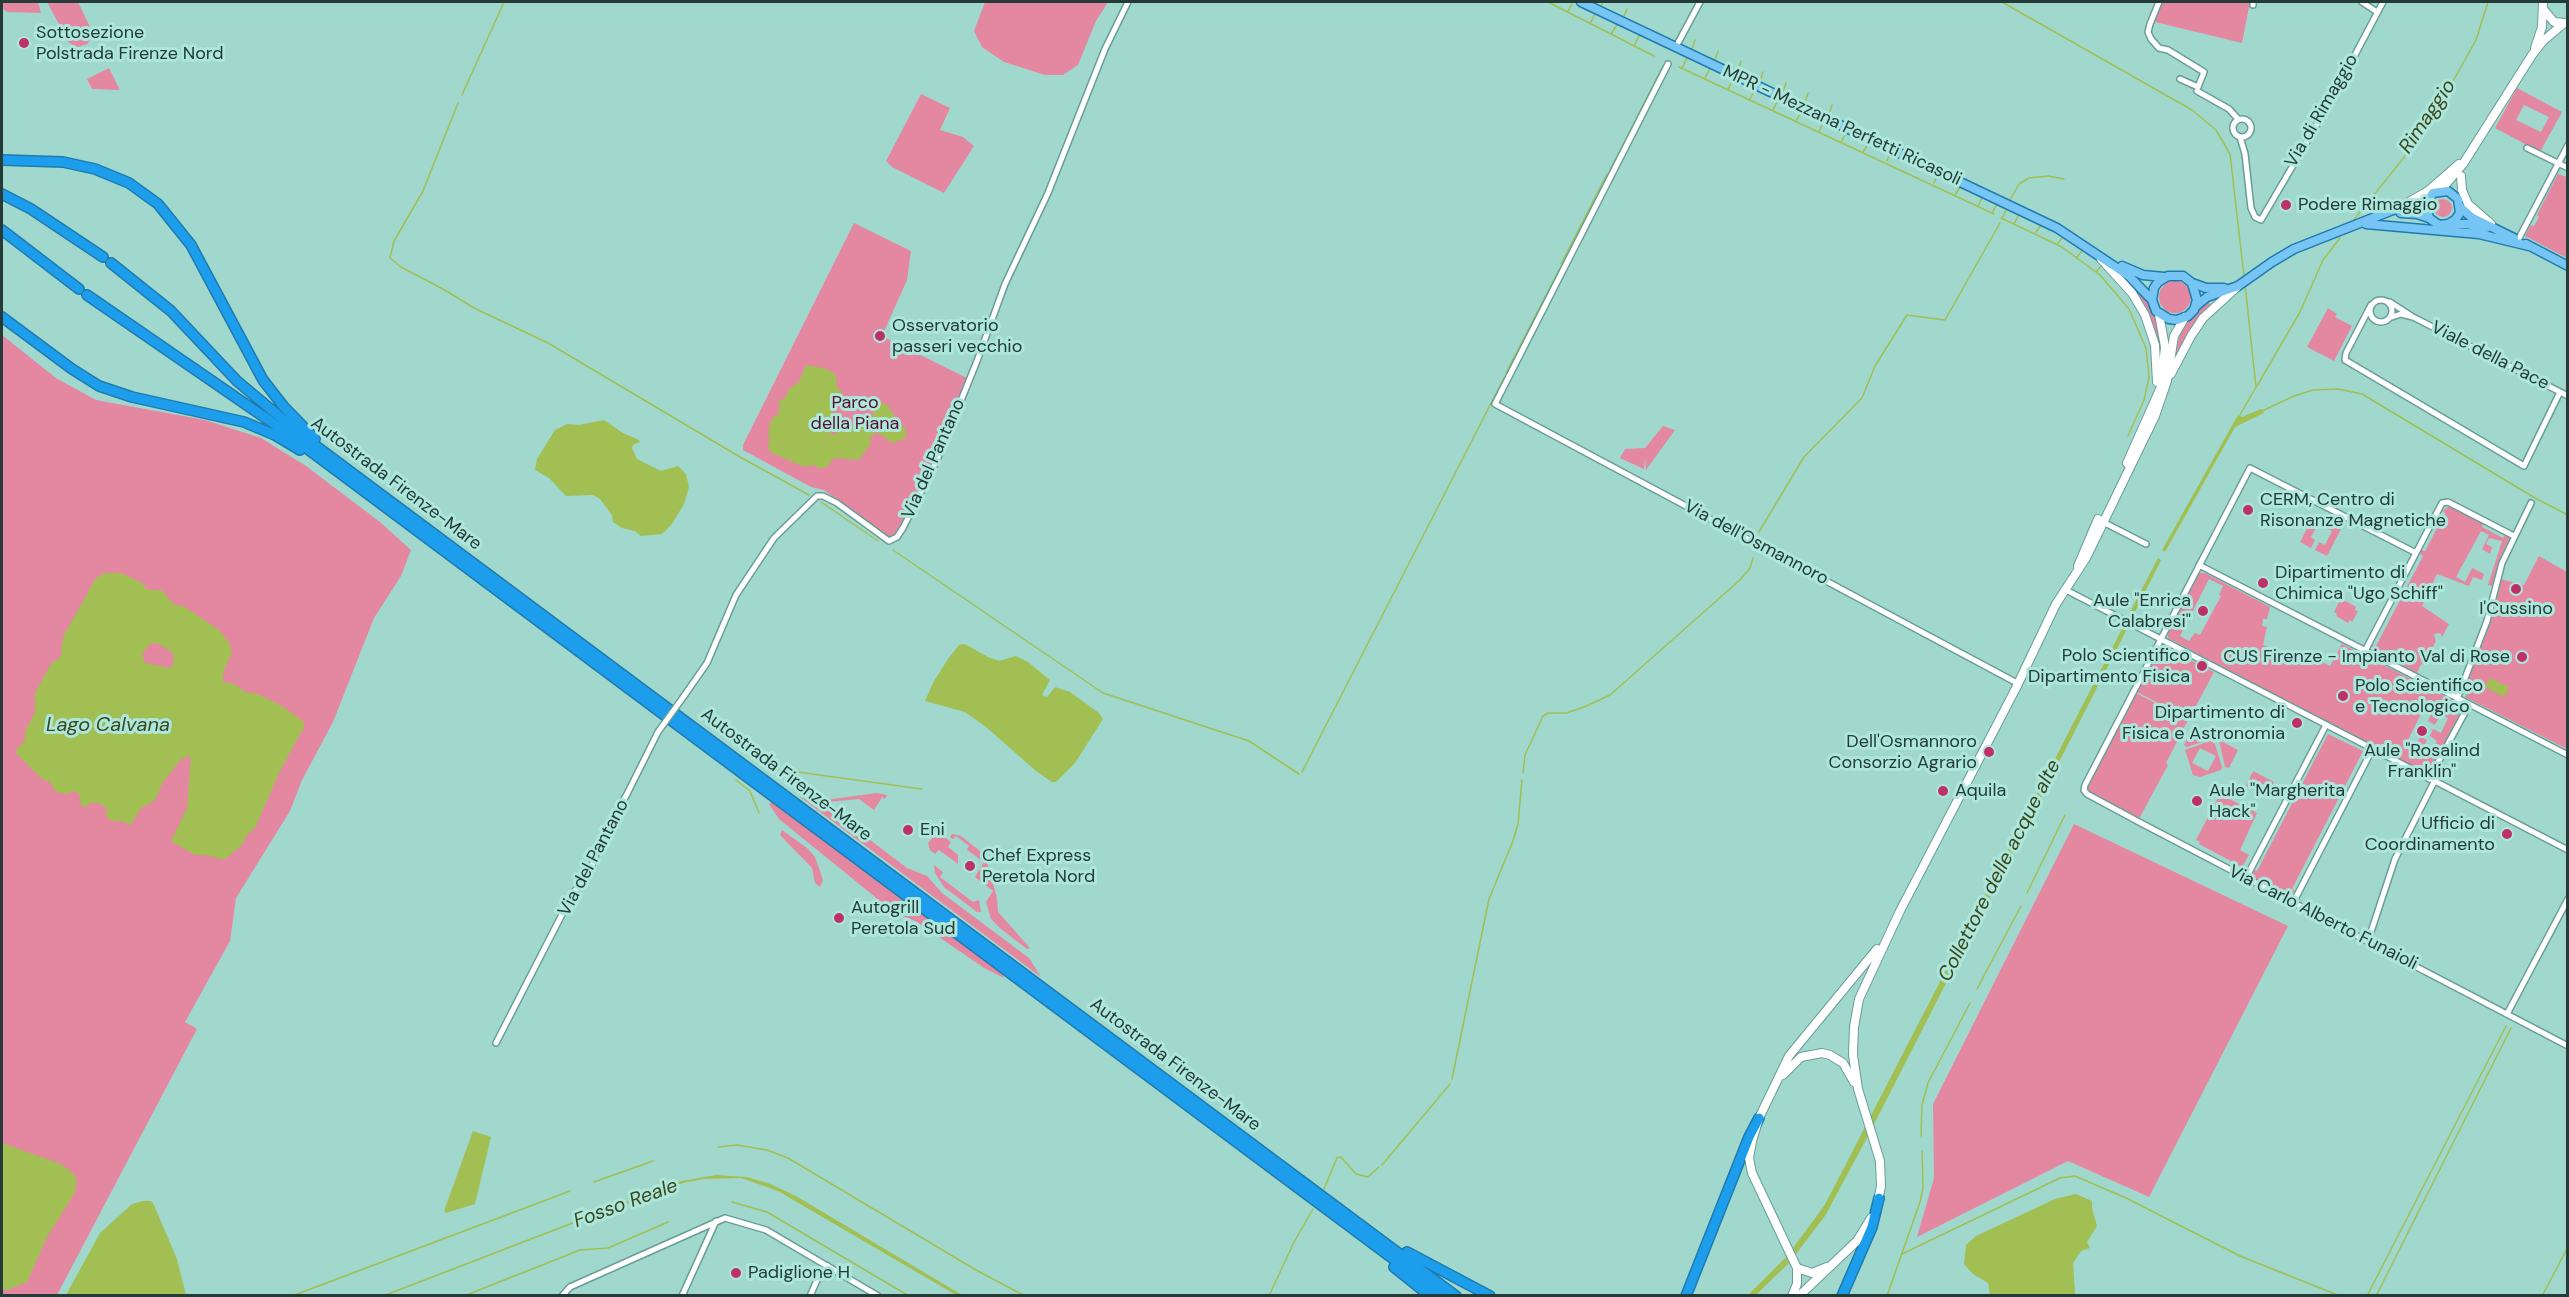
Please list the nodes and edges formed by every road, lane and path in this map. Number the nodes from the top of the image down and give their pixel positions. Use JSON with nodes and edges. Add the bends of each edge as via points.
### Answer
{"nodes":[{"id":1,"x":1128,"y":2,"type":"edge"},
{"id":2,"x":1581,"y":2,"type":"edge"},
{"id":3,"x":1700,"y":2,"type":"edge"},
{"id":4,"x":2159,"y":2,"type":"edge"},
{"id":5,"x":2362,"y":2,"type":"edge"},
{"id":6,"x":2383,"y":2,"type":"edge"},
{"id":7,"x":2543,"y":5,"type":"edge"},
{"id":8,"x":2377,"y":12,"type":"junction"},
{"id":9,"x":2565,"y":23,"type":"edge"},
{"id":10,"x":1681,"y":47,"type":"junction"},
{"id":11,"x":2532,"y":55,"type":"junction"},
{"id":12,"x":1668,"y":64,"type":"dead end"},
{"id":13,"x":2180,"y":80,"type":"dead end"},
{"id":14,"x":2197,"y":91,"type":"dead end"},
{"id":15,"x":2238,"y":119,"type":"junction"},
{"id":16,"x":2240,"y":137,"type":"junction"},
{"id":17,"x":2568,"y":145,"type":"edge"},
{"id":18,"x":2527,"y":148,"type":"dead end"},
{"id":19,"x":2469,"y":155,"type":"junction"},
{"id":20,"x":2,"y":160,"type":"edge"},
{"id":21,"x":2558,"y":163,"type":"junction"},
{"id":22,"x":2463,"y":164,"type":"junction"},
{"id":23,"x":2568,"y":168,"type":"edge"},
{"id":24,"x":2461,"y":176,"type":"junction"},
{"id":25,"x":2442,"y":190,"type":"junction"},
{"id":26,"x":2,"y":194,"type":"edge"},
{"id":27,"x":2428,"y":199,"type":"junction"},
{"id":28,"x":2459,"y":203,"type":"junction"},
{"id":29,"x":2393,"y":210,"type":"junction"},
{"id":30,"x":2429,"y":218,"type":"junction"},
{"id":31,"x":2372,"y":220,"type":"junction"},
{"id":32,"x":2448,"y":224,"type":"junction"},
{"id":33,"x":2356,"y":226,"type":"junction"},
{"id":34,"x":2495,"y":226,"type":"junction"},
{"id":35,"x":2,"y":230,"type":"edge"},
{"id":36,"x":2523,"y":243,"type":"junction"},
{"id":37,"x":2096,"y":253,"type":"junction"},
{"id":38,"x":2568,"y":266,"type":"edge"},
{"id":39,"x":2164,"y":277,"type":"junction"},
{"id":40,"x":2192,"y":283,"type":"junction"},
{"id":41,"x":2239,"y":285,"type":"junction"},
{"id":42,"x":2152,"y":300,"type":"junction"},
{"id":43,"x":2387,"y":301,"type":"junction"},
{"id":44,"x":2371,"y":305,"type":"junction"},
{"id":45,"x":2195,"y":307,"type":"junction"},
{"id":46,"x":2159,"y":314,"type":"junction"},
{"id":47,"x":2,"y":317,"type":"edge"},
{"id":48,"x":2185,"y":317,"type":"junction"},
{"id":49,"x":2413,"y":317,"type":"junction"},
{"id":50,"x":2390,"y":318,"type":"junction"},
{"id":51,"x":2167,"y":381,"type":"junction"},
{"id":52,"x":2560,"y":392,"type":"junction"},
{"id":53,"x":2568,"y":396,"type":"edge"},
{"id":54,"x":2143,"y":426,"type":"junction"},
{"id":55,"x":336,"y":460,"type":"junction"},
{"id":56,"x":2531,"y":503,"type":"dead end"},
{"id":57,"x":394,"y":513,"type":"junction"},
{"id":58,"x":2103,"y":522,"type":"junction"},
{"id":59,"x":2514,"y":536,"type":"junction"},
{"id":60,"x":2146,"y":544,"type":"dead end"},
{"id":61,"x":2416,"y":553,"type":"junction"},
{"id":62,"x":2199,"y":565,"type":"junction"},
{"id":63,"x":2076,"y":572,"type":"junction"},
{"id":64,"x":2066,"y":590,"type":"junction"},
{"id":65,"x":2161,"y":639,"type":"junction"},
{"id":66,"x":2365,"y":651,"type":"junction"},
{"id":67,"x":2017,"y":686,"type":"junction"},
{"id":68,"x":2457,"y":699,"type":"junction"},
{"id":69,"x":2469,"y":705,"type":"junction"},
{"id":70,"x":2326,"y":725,"type":"junction"},
{"id":71,"x":2372,"y":750,"type":"junction"},
{"id":72,"x":2568,"y":755,"type":"edge"},
{"id":73,"x":2431,"y":781,"type":"junction"},
{"id":74,"x":2568,"y":850,"type":"edge"},
{"id":75,"x":2246,"y":878,"type":"junction"},
{"id":76,"x":2568,"y":899,"type":"edge"},
{"id":77,"x":2293,"y":903,"type":"junction"},
{"id":78,"x":1887,"y":936,"type":"junction"},
{"id":79,"x":2368,"y":941,"type":"junction"},
{"id":80,"x":2507,"y":1014,"type":"junction"},
{"id":81,"x":496,"y":1043,"type":"dead end"},
{"id":82,"x":2568,"y":1046,"type":"edge"},
{"id":83,"x":1773,"y":1088,"type":"junction"},
{"id":84,"x":1858,"y":1089,"type":"junction"},
{"id":85,"x":1760,"y":1118,"type":"junction"},
{"id":86,"x":1312,"y":1194,"type":"junction"},
{"id":87,"x":1879,"y":1198,"type":"junction"},
{"id":88,"x":716,"y":1221,"type":"junction"},
{"id":89,"x":1845,"y":1253,"type":"junction"},
{"id":90,"x":828,"y":1266,"type":"junction"},
{"id":91,"x":1797,"y":1268,"type":"junction"},
{"id":92,"x":562,"y":1296,"type":"edge"},
{"id":93,"x":682,"y":1296,"type":"edge"},
{"id":94,"x":810,"y":1296,"type":"edge"},
{"id":95,"x":878,"y":1296,"type":"edge"},
{"id":96,"x":1430,"y":1296,"type":"edge"},
{"id":97,"x":1443,"y":1296,"type":"edge"},
{"id":98,"x":1456,"y":1296,"type":"edge"},
{"id":99,"x":1490,"y":1296,"type":"edge"},
{"id":100,"x":1686,"y":1296,"type":"edge"},
{"id":101,"x":1792,"y":1296,"type":"edge"},
{"id":102,"x":1799,"y":1296,"type":"edge"},
{"id":103,"x":1842,"y":1296,"type":"edge"}],
"edges":[{"from":1,"to":81,"type":"street","name":"Via del Pantano","bridge":true,"via":[[1105,49],[1048,193],[1005,284],[937,460],[903,528],[888,541],[837,503],[817,496],[774,538],[736,595],[707,663],[658,732],[599,844],[589,875],[573,893]]},
{"from":2,"to":10,"type":"main road","name":"MPR - Mezzana Perfetti Ricasoli"},
{"from":3,"to":10,"type":"street"},
{"from":4,"to":13,"type":"street","via":[[2148,32],[2151,39],[2159,48],[2204,72],[2198,87]]},
{"from":5,"to":8,"type":"street"},
{"from":6,"to":8,"type":"street","name":"Via di Rimaggio"},
{"from":7,"to":9,"type":"main road","via":[[2549,19]]},
{"from":7,"to":11,"type":"main road","via":[[2541,31]]},
{"from":8,"to":16,"type":"street","name":"Via di Rimaggio","via":[[2261,220],[2251,208]]},
{"from":9,"to":11,"type":"main road"},
{"from":10,"to":37,"type":"main road","name":"MPR - Mezzana Perfetti Ricasoli","via":[[2017,208]]},
{"from":11,"to":19,"type":"main road"},
{"from":12,"to":67,"type":"street","name":"Via dell'Osmannoro","via":[[1495,404]]},
{"from":14,"to":15,"type":"street","via":[[2229,109]]},
{"from":15,"to":16,"type":"street","via":[[2232,129]]},
{"from":15,"to":16,"type":"street","via":[[2247,120],[2251,128],[2246,136]]},
{"from":17,"to":21,"type":"street"},
{"from":18,"to":21,"type":"street"},
{"from":19,"to":22,"type":"main road"},
{"from":19,"to":29,"type":"main road","via":[[2428,191]]},
{"from":20,"to":55,"type":"highway","via":[[63,162],[95,169],[129,183],[158,204],[191,245],[263,380]]},
{"from":21,"to":23,"type":"street"},
{"from":21,"to":36,"type":"street"},
{"from":22,"to":24,"type":"main road"},
{"from":22,"to":25,"type":"main road"},
{"from":24,"to":28,"type":"main road"},
{"from":24,"to":34,"type":"main road","via":[[2468,204]]},
{"from":25,"to":27,"type":"main road"},
{"from":25,"to":28,"type":"main road","via":[[2451,192]]},
{"from":26,"to":55,"type":"highway","name":"Autostrada Firenze-Mare","via":[[107,260],[171,311],[237,381]]},
{"from":27,"to":29,"type":"main road","via":[[2414,207]]},
{"from":27,"to":30,"type":"main road"},
{"from":28,"to":32,"type":"main road","via":[[2457,218]]},
{"from":28,"to":34,"type":"main road","via":[[2471,217]]},
{"from":29,"to":31,"type":"main road"},
{"from":30,"to":31,"type":"main road","via":[[2401,213]]},
{"from":30,"to":32,"type":"main road","via":[[2439,225]]},
{"from":31,"to":33,"type":"main road"},
{"from":32,"to":36,"type":"main road","via":[[2485,227]]},
{"from":33,"to":36,"type":"main road","via":[[2479,234]]},
{"from":33,"to":41,"type":"main road","via":[[2294,249]]},
{"from":34,"to":36,"type":"main road"},
{"from":35,"to":57,"type":"highway","name":"Autostrada Firenze-Mare"},
{"from":36,"to":38,"type":"main road"},
{"from":37,"to":39,"type":"main road","name":"MPR - Mezzana Perfetti Ricasoli","via":[[2138,273]]},
{"from":37,"to":42,"type":"main road","name":"MPR - Mezzana Perfetti Ricasoli","via":[[2129,276]]},
{"from":37,"to":54,"type":"main road","via":[[2132,293],[2155,345],[2158,378]]},
{"from":39,"to":40,"type":"main road","via":[[2179,275]]},
{"from":39,"to":42,"type":"main road","via":[[2156,285]]},
{"from":40,"to":41,"type":"main road","via":[[2216,288]]},
{"from":40,"to":45,"type":"main road","via":[[2198,296]]},
{"from":41,"to":45,"type":"main road","via":[[2207,297]]},
{"from":41,"to":51,"type":"main road","via":[[2197,327]]},
{"from":42,"to":46,"type":"main road"},
{"from":43,"to":44,"type":"street"},
{"from":43,"to":49,"type":"street","name":"Viale della Pace"},
{"from":43,"to":50,"type":"street","via":[[2392,308]]},
{"from":44,"to":50,"type":"street","via":[[2374,320],[2384,322]]},
{"from":44,"to":52,"type":"street","via":[[2345,360],[2522,464]]},
{"from":45,"to":48,"type":"main road"},
{"from":46,"to":48,"type":"main road","via":[[2173,320]]},
{"from":46,"to":54,"type":"main road","via":[[2164,339],[2162,379]]},
{"from":47,"to":57,"type":"highway","via":[[99,386],[267,431]]},
{"from":48,"to":51,"type":"main road","via":[[2174,336]]},
{"from":49,"to":50,"type":"street","name":"Viale della Pace","via":[[2401,314]]},
{"from":49,"to":52,"type":"street","name":"Viale della Pace"},
{"from":51,"to":58,"type":"main road","via":[[2156,416]]},
{"from":52,"to":53,"type":"street","name":"Viale della Pace"},
{"from":54,"to":63,"type":"main road"},
{"from":55,"to":86,"type":"highway","name":"Autostrada Firenze-Mare"},
{"from":56,"to":59,"type":"street"},
{"from":57,"to":86,"type":"highway","name":"Autostrada Firenze-Mare"},
{"from":58,"to":60,"type":"street"},
{"from":58,"to":63,"type":"main road"},
{"from":59,"to":61,"type":"street","via":[[2444,502]]},
{"from":59,"to":68,"type":"street"},
{"from":61,"to":62,"type":"street","via":[[2250,468]]},
{"from":61,"to":66,"type":"street"},
{"from":62,"to":65,"type":"street"},
{"from":62,"to":66,"type":"street"},
{"from":63,"to":64,"type":"main road"},
{"from":64,"to":65,"type":"street"},
{"from":64,"to":67,"type":"main road"},
{"from":65,"to":70,"type":"street"},
{"from":65,"to":75,"type":"street","name":"Via Carlo Alberto Funaioli","via":[[2085,785],[2087,794]]},
{"from":66,"to":68,"type":"street"},
{"from":67,"to":78,"type":"main road"},
{"from":68,"to":69,"type":"street"},
{"from":69,"to":72,"type":"street"},
{"from":69,"to":73,"type":"street"},
{"from":70,"to":71,"type":"street"},
{"from":70,"to":75,"type":"street"},
{"from":71,"to":73,"type":"street"},
{"from":71,"to":77,"type":"street"},
{"from":73,"to":74,"type":"street"},
{"from":73,"to":79,"type":"street","via":[[2395,859]]},
{"from":75,"to":77,"type":"street","name":"Via Carlo Alberto Funaioli"},
{"from":76,"to":80,"type":"street"},
{"from":77,"to":79,"type":"street","name":"Via Carlo Alberto Funaioli"},
{"from":78,"to":83,"type":"main road","via":[[1797,1044]]},
{"from":78,"to":84,"type":"main road","via":[[1856,1012],[1853,1042]]},
{"from":79,"to":80,"type":"street","name":"Via Carlo Alberto Funaioli"},
{"from":80,"to":82,"type":"street","name":"Via Carlo Alberto Funaioli"},
{"from":83,"to":84,"type":"main road","via":[[1801,1057],[1822,1053],[1842,1063]]},
{"from":83,"to":85,"type":"main road"},
{"from":84,"to":87,"type":"main road","via":[[1881,1166]]},
{"from":85,"to":91,"type":"main road","via":[[1750,1165]]},
{"from":85,"to":100,"type":"highway"},
{"from":86,"to":96,"type":"highway"},
{"from":86,"to":97,"type":"highway","name":"Autostrada Firenze-Mare"},
{"from":86,"to":98,"type":"highway","name":"Autostrada Firenze-Mare"},
{"from":86,"to":99,"type":"highway","via":[[1412,1255]]},
{"from":87,"to":89,"type":"main road","via":[[1864,1231]]},
{"from":87,"to":103,"type":"highway","via":[[1872,1227]]},
{"from":88,"to":90,"type":"street","via":[[725,1218],[753,1224]]},
{"from":88,"to":92,"type":"street","via":[[570,1287]]},
{"from":88,"to":93,"type":"street"},
{"from":89,"to":91,"type":"main road","via":[[1820,1271],[1809,1273]]},
{"from":89,"to":102,"type":"main road"},
{"from":90,"to":94,"type":"street"},
{"from":90,"to":95,"type":"street"},
{"from":91,"to":101,"type":"main road"}]}
